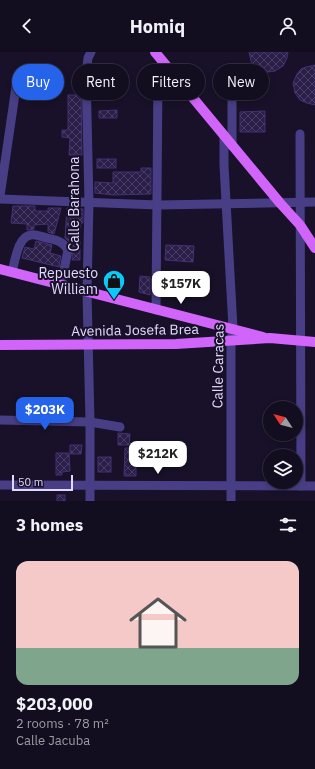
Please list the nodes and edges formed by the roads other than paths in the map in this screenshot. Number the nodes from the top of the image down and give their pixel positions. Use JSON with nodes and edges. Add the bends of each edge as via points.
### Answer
{"nodes":[{"id":1,"x":91,"y":52,"type":"edge"},
{"id":2,"x":155,"y":52,"type":"edge"},
{"id":3,"x":165,"y":64,"type":"edge"},
{"id":4,"x":14,"y":100,"type":"edge"},
{"id":5,"x":158,"y":100,"type":"edge"},
{"id":6,"x":195,"y":100,"type":"edge"},
{"id":7,"x":232,"y":100,"type":"edge"},
{"id":8,"x":300,"y":134,"type":"dead end"},
{"id":9,"x":224,"y":136,"type":"junction"},
{"id":10,"x":232,"y":146,"type":"junction"},
{"id":11,"x":0,"y":197,"type":"edge"},
{"id":12,"x":89,"y":202,"type":"junction"},
{"id":13,"x":300,"y":202,"type":"junction"},
{"id":14,"x":315,"y":202,"type":"edge"},
{"id":15,"x":280,"y":203,"type":"junction"},
{"id":16,"x":227,"y":204,"type":"junction"},
{"id":17,"x":158,"y":205,"type":"junction"},
{"id":18,"x":300,"y":225,"type":"junction"},
{"id":19,"x":315,"y":248,"type":"edge"},
{"id":20,"x":0,"y":269,"type":"edge"},
{"id":21,"x":12,"y":272,"type":"junction"},
{"id":22,"x":61,"y":285,"type":"junction"},
{"id":23,"x":87,"y":292,"type":"junction"},
{"id":24,"x":156,"y":310,"type":"junction"},
{"id":25,"x":233,"y":328,"type":"junction"},
{"id":26,"x":270,"y":338,"type":"junction"},
{"id":27,"x":300,"y":340,"type":"junction"},
{"id":28,"x":231,"y":341,"type":"junction"},
{"id":29,"x":315,"y":342,"type":"edge"},
{"id":30,"x":88,"y":344,"type":"junction"},
{"id":31,"x":0,"y":345,"type":"edge"},
{"id":32,"x":0,"y":420,"type":"edge"},
{"id":33,"x":90,"y":422,"type":"junction"},
{"id":34,"x":120,"y":427,"type":"dead end"},
{"id":35,"x":301,"y":449,"type":"edge"},
{"id":36,"x":0,"y":485,"type":"edge"},
{"id":37,"x":90,"y":485,"type":"junction"},
{"id":38,"x":231,"y":486,"type":"junction"},
{"id":39,"x":263,"y":486,"type":"edge"},
{"id":40,"x":303,"y":486,"type":"edge"},
{"id":41,"x":315,"y":486,"type":"edge"},
{"id":42,"x":90,"y":501,"type":"edge"},
{"id":43,"x":231,"y":501,"type":"edge"}],
"edges":[{"from":1,"to":12,"type":"street","name":"Calle Barahona","via":[[86,73]]},
{"from":2,"to":3,"type":"main road"},
{"from":4,"to":11,"type":"street"},
{"from":5,"to":17,"type":"street"},
{"from":6,"to":9,"type":"main road"},
{"from":7,"to":10,"type":"street"},
{"from":8,"to":13,"type":"street"},
{"from":9,"to":10,"type":"main road"},
{"from":9,"to":16,"type":"street","name":"Calle Caracas"},
{"from":10,"to":15,"type":"main road"},
{"from":11,"to":12,"type":"street"},
{"from":12,"to":17,"type":"street"},
{"from":12,"to":23,"type":"street","name":"Calle Barahona"},
{"from":13,"to":14,"type":"street"},
{"from":13,"to":15,"type":"street"},
{"from":13,"to":18,"type":"street"},
{"from":15,"to":16,"type":"street"},
{"from":15,"to":18,"type":"main road"},
{"from":16,"to":17,"type":"street"},
{"from":16,"to":25,"type":"street","name":"Calle Caracas"},
{"from":17,"to":24,"type":"street"},
{"from":18,"to":19,"type":"main road"},
{"from":18,"to":27,"type":"street"},
{"from":20,"to":21,"type":"main road"},
{"from":21,"to":22,"type":"main road"},
{"from":21,"to":22,"type":"street","via":[[21,240],[27,236],[33,234],[60,241],[68,250]]},
{"from":22,"to":23,"type":"main road"},
{"from":23,"to":24,"type":"main road"},
{"from":23,"to":30,"type":"street","name":"Calle Barahona"},
{"from":24,"to":25,"type":"main road"},
{"from":25,"to":26,"type":"main road"},
{"from":25,"to":28,"type":"street","name":"Calle Caracas"},
{"from":26,"to":27,"type":"main road"},
{"from":26,"to":28,"type":"main road","name":"Avenida Josefa Brea"},
{"from":27,"to":29,"type":"main road"},
{"from":27,"to":35,"type":"street"},
{"from":28,"to":30,"type":"main road","name":"Avenida Josefa Brea"},
{"from":28,"to":38,"type":"street","name":"Calle Caracas"},
{"from":30,"to":31,"type":"main road","name":"Avenida Josefa Brea"},
{"from":30,"to":33,"type":"street","name":"Calle Barahona"},
{"from":32,"to":33,"type":"street"},
{"from":33,"to":34,"type":"street"},
{"from":33,"to":37,"type":"street","name":"Calle Barahona"},
{"from":36,"to":37,"type":"street"},
{"from":37,"to":38,"type":"street"},
{"from":37,"to":42,"type":"street","name":"Calle Barahona"},
{"from":38,"to":39,"type":"street"},
{"from":38,"to":43,"type":"street","name":"Calle Caracas"},
{"from":40,"to":41,"type":"street"}]}
